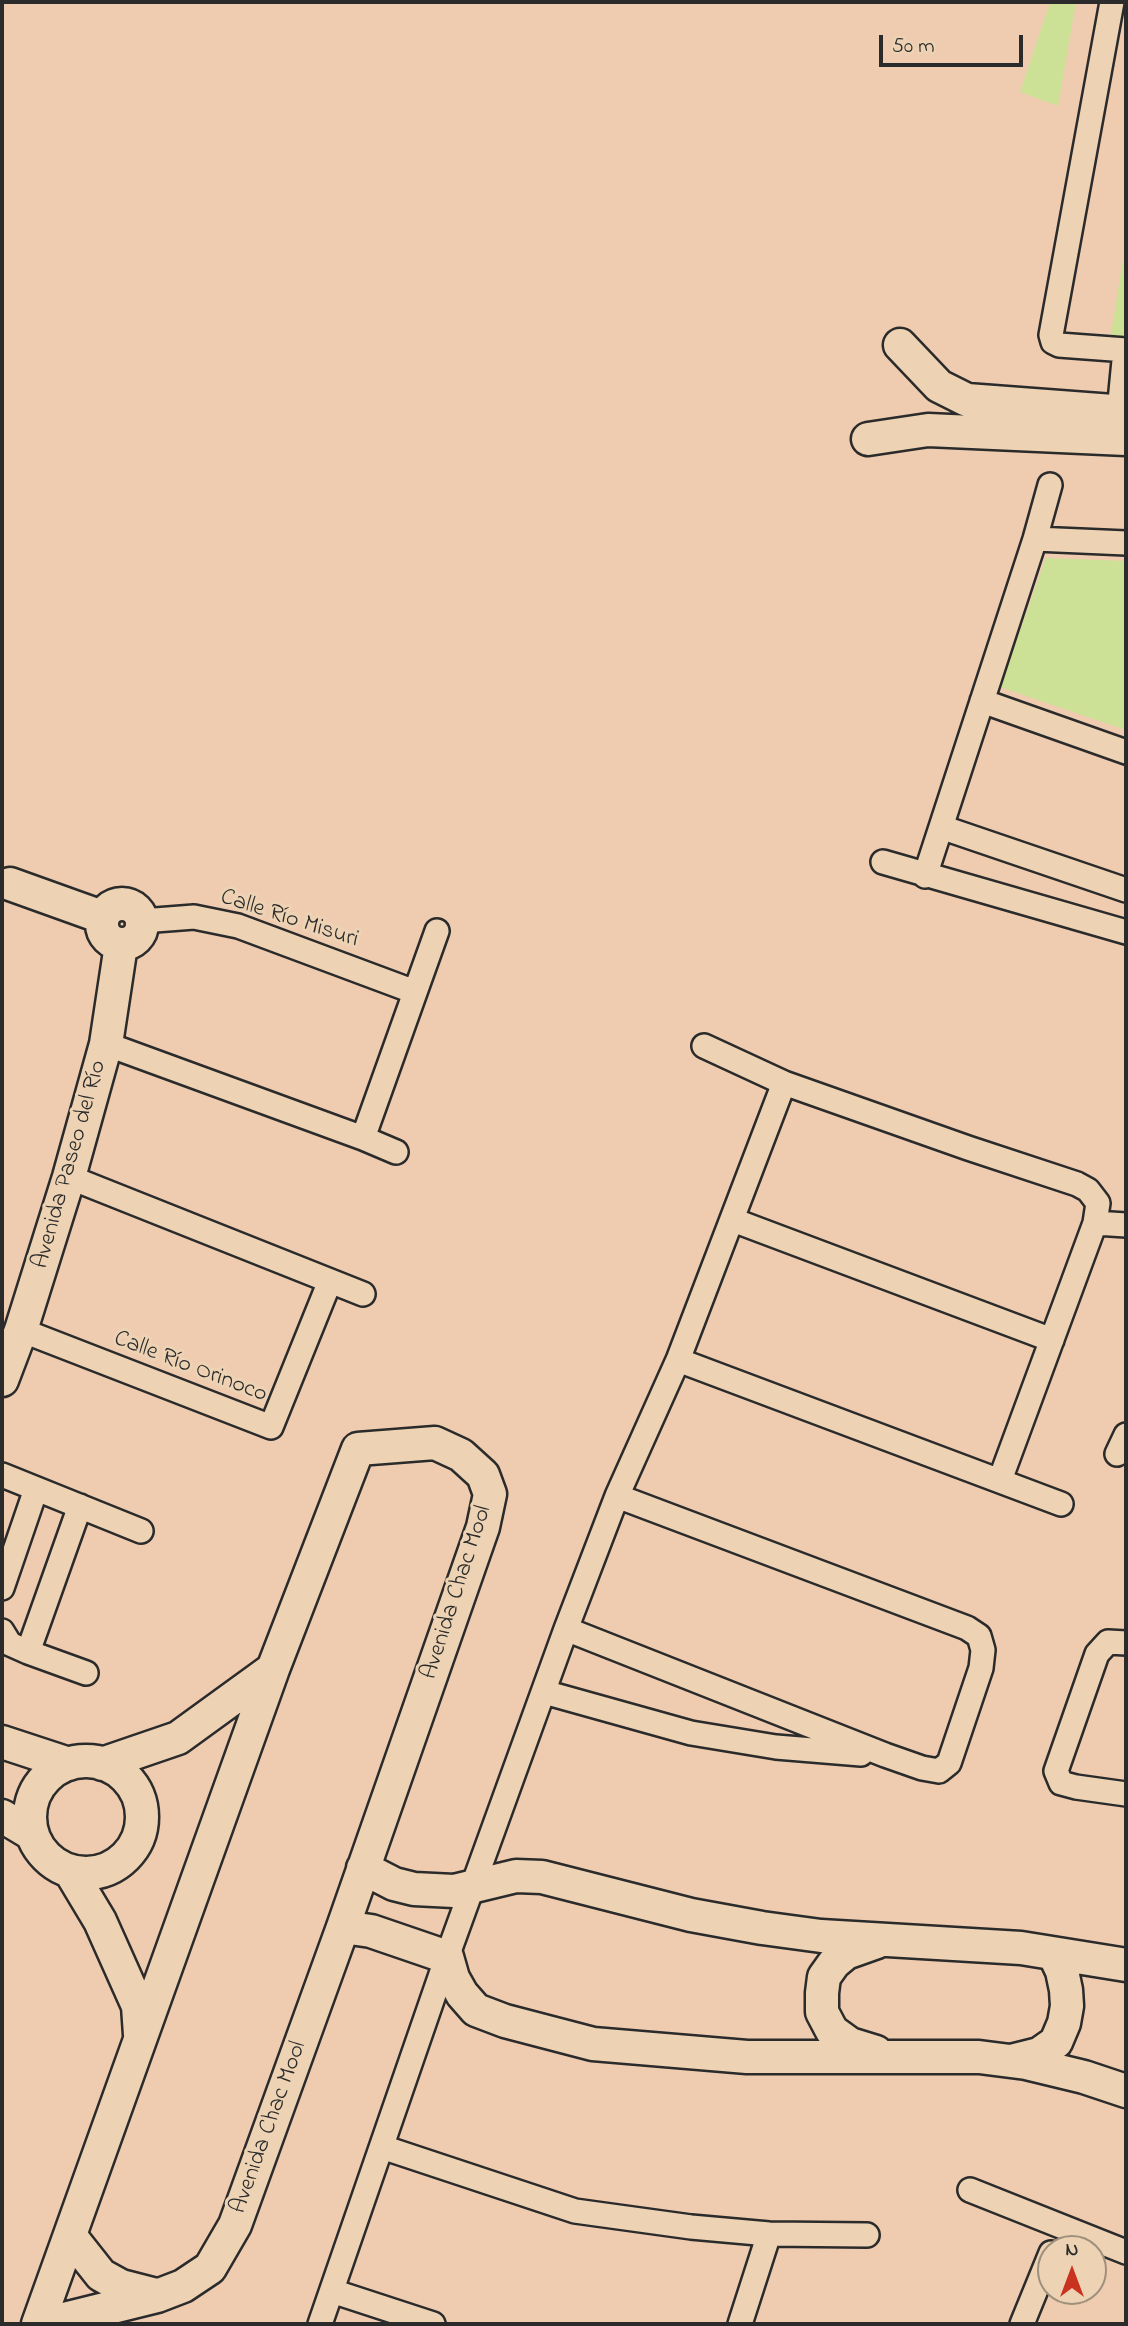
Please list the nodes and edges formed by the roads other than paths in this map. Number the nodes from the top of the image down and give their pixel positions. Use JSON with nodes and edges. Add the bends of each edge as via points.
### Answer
{"nodes":[{"id":1,"x":1112,"y":2,"type":"edge"},
{"id":2,"x":900,"y":345,"type":"dead end"},
{"id":3,"x":1125,"y":350,"type":"edge"},
{"id":4,"x":939,"y":386,"type":"junction"},
{"id":5,"x":1028,"y":421,"type":"junction"},
{"id":6,"x":1124,"y":421,"type":"edge"},
{"id":7,"x":931,"y":430,"type":"junction"},
{"id":8,"x":868,"y":439,"type":"dead end"},
{"id":9,"x":1050,"y":485,"type":"dead end"},
{"id":10,"x":1035,"y":539,"type":"junction"},
{"id":11,"x":1126,"y":543,"type":"edge"},
{"id":12,"x":982,"y":701,"type":"junction"},
{"id":13,"x":1126,"y":752,"type":"edge"},
{"id":14,"x":940,"y":827,"type":"junction"},
{"id":15,"x":883,"y":862,"type":"dead end"},
{"id":16,"x":925,"y":876,"type":"junction"},
{"id":17,"x":4,"y":881,"type":"edge"},
{"id":18,"x":1126,"y":890,"type":"edge"},
{"id":19,"x":102,"y":917,"type":"junction"},
{"id":20,"x":142,"y":921,"type":"junction"},
{"id":21,"x":437,"y":931,"type":"dead end"},
{"id":22,"x":1126,"y":932,"type":"edge"},
{"id":23,"x":121,"y":945,"type":"junction"},
{"id":24,"x":415,"y":992,"type":"junction"},
{"id":25,"x":106,"y":1044,"type":"junction"},
{"id":26,"x":704,"y":1046,"type":"dead end"},
{"id":27,"x":784,"y":1083,"type":"junction"},
{"id":28,"x":363,"y":1138,"type":"junction"},
{"id":29,"x":396,"y":1152,"type":"dead end"},
{"id":30,"x":69,"y":1177,"type":"junction"},
{"id":31,"x":733,"y":1220,"type":"junction"},
{"id":32,"x":1095,"y":1223,"type":"junction"},
{"id":33,"x":1126,"y":1225,"type":"edge"},
{"id":34,"x":330,"y":1281,"type":"junction"},
{"id":35,"x":363,"y":1294,"type":"dead end"},
{"id":36,"x":21,"y":1330,"type":"junction"},
{"id":37,"x":1052,"y":1340,"type":"junction"},
{"id":38,"x":678,"y":1360,"type":"junction"},
{"id":39,"x":2,"y":1380,"type":"edge"},
{"id":40,"x":2,"y":1475,"type":"edge"},
{"id":41,"x":1000,"y":1480,"type":"junction"},
{"id":42,"x":36,"y":1489,"type":"junction"},
{"id":43,"x":617,"y":1496,"type":"junction"},
{"id":44,"x":1061,"y":1504,"type":"dead end"},
{"id":45,"x":80,"y":1506,"type":"junction"},
{"id":46,"x":141,"y":1531,"type":"dead end"},
{"id":47,"x":2,"y":1588,"type":"edge"},
{"id":48,"x":566,"y":1629,"type":"junction"},
{"id":49,"x":2,"y":1631,"type":"edge"},
{"id":50,"x":1126,"y":1643,"type":"edge"},
{"id":51,"x":28,"y":1652,"type":"junction"},
{"id":52,"x":273,"y":1670,"type":"junction"},
{"id":53,"x":86,"y":1673,"type":"dead end"},
{"id":54,"x":544,"y":1692,"type":"junction"},
{"id":55,"x":2,"y":1742,"type":"edge"},
{"id":56,"x":885,"y":1755,"type":"junction"},
{"id":57,"x":69,"y":1764,"type":"junction"},
{"id":58,"x":102,"y":1764,"type":"junction"},
{"id":59,"x":1126,"y":1794,"type":"edge"},
{"id":60,"x":2,"y":1816,"type":"edge"},
{"id":61,"x":32,"y":1834,"type":"junction"},
{"id":62,"x":363,"y":1868,"type":"junction"},
{"id":63,"x":70,"y":1871,"type":"junction"},
{"id":64,"x":474,"y":1887,"type":"junction"},
{"id":65,"x":343,"y":1927,"type":"junction"},
{"id":66,"x":885,"y":1939,"type":"junction"},
{"id":67,"x":1054,"y":1954,"type":"junction"},
{"id":68,"x":447,"y":1957,"type":"junction"},
{"id":69,"x":1126,"y":1965,"type":"edge"},
{"id":70,"x":141,"y":2040,"type":"junction"},
{"id":71,"x":890,"y":2057,"type":"junction"},
{"id":72,"x":1011,"y":2061,"type":"junction"},
{"id":73,"x":1126,"y":2091,"type":"edge"},
{"id":74,"x":382,"y":2147,"type":"junction"},
{"id":75,"x":970,"y":2190,"type":"dead end"},
{"id":76,"x":1062,"y":2227,"type":"junction"},
{"id":77,"x":769,"y":2234,"type":"junction"},
{"id":78,"x":867,"y":2235,"type":"dead end"},
{"id":79,"x":1059,"y":2235,"type":"edge"},
{"id":80,"x":71,"y":2237,"type":"junction"},
{"id":81,"x":1126,"y":2252,"type":"edge"},
{"id":82,"x":1037,"y":2288,"type":"edge"},
{"id":83,"x":332,"y":2291,"type":"junction"},
{"id":84,"x":157,"y":2295,"type":"junction"},
{"id":85,"x":38,"y":2324,"type":"edge"},
{"id":86,"x":44,"y":2324,"type":"edge"},
{"id":87,"x":320,"y":2324,"type":"edge"},
{"id":88,"x":433,"y":2324,"type":"edge"},
{"id":89,"x":740,"y":2324,"type":"edge"},
{"id":90,"x":1022,"y":2324,"type":"edge"}],
"edges":[{"from":1,"to":3,"type":"street","via":[[1051,335],[1059,345]]},
{"from":2,"to":4,"type":"street"},
{"from":3,"to":6,"type":"street"},
{"from":4,"to":5,"type":"street"},
{"from":4,"to":7,"type":"street","via":[[942,417]]},
{"from":5,"to":6,"type":"street"},
{"from":5,"to":7,"type":"street"},
{"from":7,"to":8,"type":"street"},
{"from":9,"to":10,"type":"street"},
{"from":10,"to":11,"type":"street"},
{"from":10,"to":12,"type":"street"},
{"from":12,"to":13,"type":"street"},
{"from":12,"to":14,"type":"street"},
{"from":14,"to":16,"type":"street"},
{"from":14,"to":18,"type":"street"},
{"from":15,"to":16,"type":"street"},
{"from":16,"to":22,"type":"street"},
{"from":17,"to":19,"type":"street"},
{"from":19,"to":20,"type":"street","via":[[111,907],[123,904],[135,909]]},
{"from":19,"to":23,"type":"street","via":[[105,936]]},
{"from":20,"to":23,"type":"street","via":[[137,937]]},
{"from":20,"to":24,"type":"street","name":"Calle Río Misuri","via":[[194,917],[238,926]]},
{"from":21,"to":24,"type":"street"},
{"from":23,"to":25,"type":"street","name":"Avenida Paseo del Río"},
{"from":24,"to":28,"type":"street"},
{"from":25,"to":28,"type":"street"},
{"from":25,"to":30,"type":"street","name":"Avenida Paseo del Río"},
{"from":26,"to":27,"type":"street"},
{"from":27,"to":31,"type":"street"},
{"from":27,"to":32,"type":"street","via":[[1077,1184],[1098,1203]]},
{"from":28,"to":29,"type":"street"},
{"from":30,"to":34,"type":"street"},
{"from":30,"to":36,"type":"street","name":"Avenida Paseo del Río"},
{"from":31,"to":37,"type":"street"},
{"from":31,"to":38,"type":"street"},
{"from":32,"to":33,"type":"street"},
{"from":32,"to":37,"type":"street"},
{"from":34,"to":35,"type":"street"},
{"from":34,"to":36,"type":"street","name":"Calle Río Orinoco","via":[[271,1427]]},
{"from":36,"to":39,"type":"street","name":"Avenida Paseo del Río"},
{"from":37,"to":41,"type":"street"},
{"from":38,"to":41,"type":"street"},
{"from":38,"to":43,"type":"street"},
{"from":40,"to":42,"type":"street"},
{"from":41,"to":44,"type":"street"},
{"from":42,"to":45,"type":"street"},
{"from":42,"to":47,"type":"street"},
{"from":43,"to":48,"type":"street"},
{"from":43,"to":56,"type":"street","via":[[979,1636],[981,1668],[949,1763],[939,1771]]},
{"from":45,"to":46,"type":"street"},
{"from":45,"to":51,"type":"street"},
{"from":48,"to":54,"type":"street"},
{"from":48,"to":56,"type":"street"},
{"from":49,"to":51,"type":"street","via":[[10,1644]]},
{"from":50,"to":59,"type":"street","via":[[1108,1642],[1097,1654],[1056,1771],[1061,1783]]},
{"from":51,"to":53,"type":"street"},
{"from":52,"to":58,"type":"street","via":[[178,1738]]},
{"from":52,"to":62,"type":"street","name":"Avenida Chac Mool","via":[[358,1449],[435,1443],[461,1454],[483,1475],[490,1494],[483,1527]]},
{"from":52,"to":70,"type":"street","name":"Avenida Chac Mool"},
{"from":54,"to":56,"type":"street","via":[[691,1733],[776,1748]]},
{"from":54,"to":64,"type":"street"},
{"from":55,"to":57,"type":"street"},
{"from":57,"to":58,"type":"street"},
{"from":57,"to":61,"type":"street","via":[[41,1783],[33,1798]]},
{"from":58,"to":63,"type":"street","via":[[117,1771],[139,1798],[140,1832],[133,1848],[106,1870]]},
{"from":60,"to":61,"type":"street"},
{"from":61,"to":63,"type":"street","via":[[53,1863]]},
{"from":62,"to":64,"type":"street","via":[[414,1889]]},
{"from":62,"to":65,"type":"street","name":"Avenida Chac Mool"},
{"from":63,"to":70,"type":"street","via":[[100,1921],[138,2006]]},
{"from":64,"to":66,"type":"street","via":[[516,1875],[542,1877],[762,1928]]},
{"from":64,"to":68,"type":"street"},
{"from":65,"to":68,"type":"street","via":[[371,1931]]},
{"from":65,"to":84,"type":"street","name":"Avenida Chac Mool","via":[[235,2225],[211,2267],[183,2286]]},
{"from":66,"to":67,"type":"street"},
{"from":66,"to":71,"type":"street","via":[[846,1953],[834,1963],[824,1977],[822,2012],[832,2031],[850,2044]]},
{"from":67,"to":69,"type":"street"},
{"from":67,"to":72,"type":"street","via":[[1066,1990],[1064,2023],[1056,2042],[1039,2053]]},
{"from":68,"to":71,"type":"street","via":[[461,1994],[477,2010],[593,2044],[747,2057]]},
{"from":68,"to":74,"type":"street"},
{"from":70,"to":80,"type":"street","name":"Avenida Chac Mool"},
{"from":71,"to":72,"type":"street"},
{"from":72,"to":73,"type":"street"},
{"from":74,"to":77,"type":"street","via":[[575,2211]]},
{"from":74,"to":83,"type":"street"},
{"from":75,"to":76,"type":"street"},
{"from":76,"to":79,"type":"street"},
{"from":76,"to":81,"type":"street"},
{"from":77,"to":78,"type":"street"},
{"from":77,"to":89,"type":"street"},
{"from":80,"to":84,"type":"street","via":[[101,2274],[121,2286]]},
{"from":80,"to":85,"type":"street","name":"Avenida Chac Mool"},
{"from":82,"to":90,"type":"street"},
{"from":83,"to":87,"type":"street"},
{"from":83,"to":88,"type":"street"},
{"from":84,"to":86,"type":"street","name":"Avenida Chac Mool"}]}
